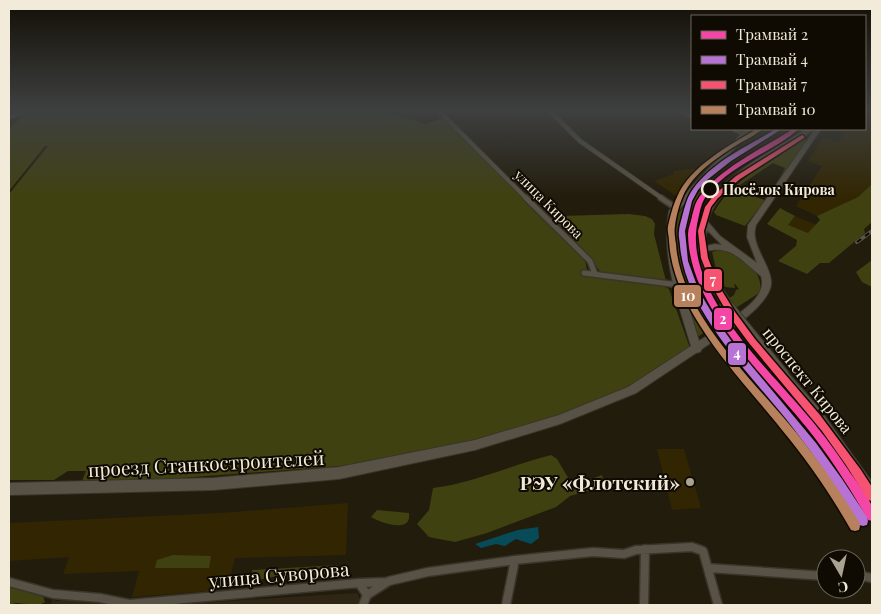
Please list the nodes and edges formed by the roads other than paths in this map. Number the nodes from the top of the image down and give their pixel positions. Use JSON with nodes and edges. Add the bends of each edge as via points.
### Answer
{"nodes":[{"id":1,"x":468,"y":140,"type":"edge"},
{"id":2,"x":579,"y":140,"type":"edge"},
{"id":3,"x":738,"y":140,"type":"edge"},
{"id":4,"x":793,"y":140,"type":"edge"},
{"id":5,"x":811,"y":140,"type":"edge"},
{"id":6,"x":676,"y":208,"type":"junction"},
{"id":7,"x":704,"y":222,"type":"junction"},
{"id":8,"x":702,"y":250,"type":"junction"},
{"id":9,"x":732,"y":250,"type":"junction"},
{"id":10,"x":584,"y":273,"type":"dead end"},
{"id":11,"x":595,"y":274,"type":"junction"},
{"id":12,"x":766,"y":277,"type":"junction"},
{"id":13,"x":679,"y":285,"type":"junction"},
{"id":14,"x":683,"y":300,"type":"junction"},
{"id":15,"x":726,"y":328,"type":"junction"},
{"id":16,"x":697,"y":349,"type":"junction"},
{"id":17,"x":784,"y":375,"type":"joint"},
{"id":18,"x":9,"y":489,"type":"edge"},
{"id":19,"x":872,"y":491,"type":"edge"},
{"id":20,"x":645,"y":550,"type":"junction"},
{"id":21,"x":515,"y":560,"type":"junction"},
{"id":22,"x":708,"y":568,"type":"junction"},
{"id":23,"x":816,"y":575,"type":"edge"},
{"id":24,"x":9,"y":582,"type":"edge"},
{"id":25,"x":389,"y":582,"type":"junction"},
{"id":26,"x":359,"y":583,"type":"junction"},
{"id":27,"x":367,"y":595,"type":"junction"},
{"id":28,"x":363,"y":605,"type":"edge"},
{"id":29,"x":506,"y":605,"type":"edge"},
{"id":30,"x":644,"y":605,"type":"edge"},
{"id":31,"x":718,"y":605,"type":"edge"}],
"edges":[{"from":1,"to":11,"type":"street","name":"улица Кирова","via":[[590,261]]},
{"from":2,"to":6,"type":"street"},
{"from":3,"to":6,"type":"main road"},
{"from":4,"to":7,"type":"main road","via":[[730,183],[713,200]]},
{"from":5,"to":12,"type":"main road","via":[[752,225],[751,237]]},
{"from":6,"to":13,"type":"main road","via":[[669,234]]},
{"from":7,"to":8,"type":"main road"},
{"from":7,"to":9,"type":"main road"},
{"from":8,"to":9,"type":"main road"},
{"from":8,"to":17,"type":"main road","name":"проспект Кирова","bridge":true,"via":[[718,290]]},
{"from":9,"to":12,"type":"main road"},
{"from":10,"to":11,"type":"street"},
{"from":11,"to":13,"type":"street"},
{"from":12,"to":15,"type":"main road","name":"проезд Станкостроителей","via":[[766,290],[761,298]]},
{"from":13,"to":14,"type":"main road"},
{"from":14,"to":15,"type":"main road"},
{"from":14,"to":16,"type":"main road"},
{"from":15,"to":16,"type":"main road","name":"проезд Станкостроителей"},
{"from":16,"to":18,"type":"main road","name":"проезд Станкостроителей","via":[[632,390],[560,419],[475,445],[339,473],[275,480]]},
{"from":17,"to":19,"type":"main road","name":"проспект Кирова","via":[[814,410]]},
{"from":20,"to":21,"type":"street","name":"улица Суворова"},
{"from":20,"to":22,"type":"street","name":"улица Суворова","via":[[692,547],[703,551]]},
{"from":20,"to":30,"type":"street"},
{"from":21,"to":25,"type":"street","name":"улица Суворова","via":[[428,572]]},
{"from":21,"to":29,"type":"street"},
{"from":22,"to":23,"type":"street"},
{"from":22,"to":31,"type":"street"},
{"from":24,"to":26,"type":"street","name":"улица Суворова","via":[[53,594],[129,604]]},
{"from":25,"to":26,"type":"street"},
{"from":25,"to":27,"type":"street","name":"улица Суворова"},
{"from":26,"to":27,"type":"street","name":"улица Суворова"},
{"from":27,"to":28,"type":"street"}]}
